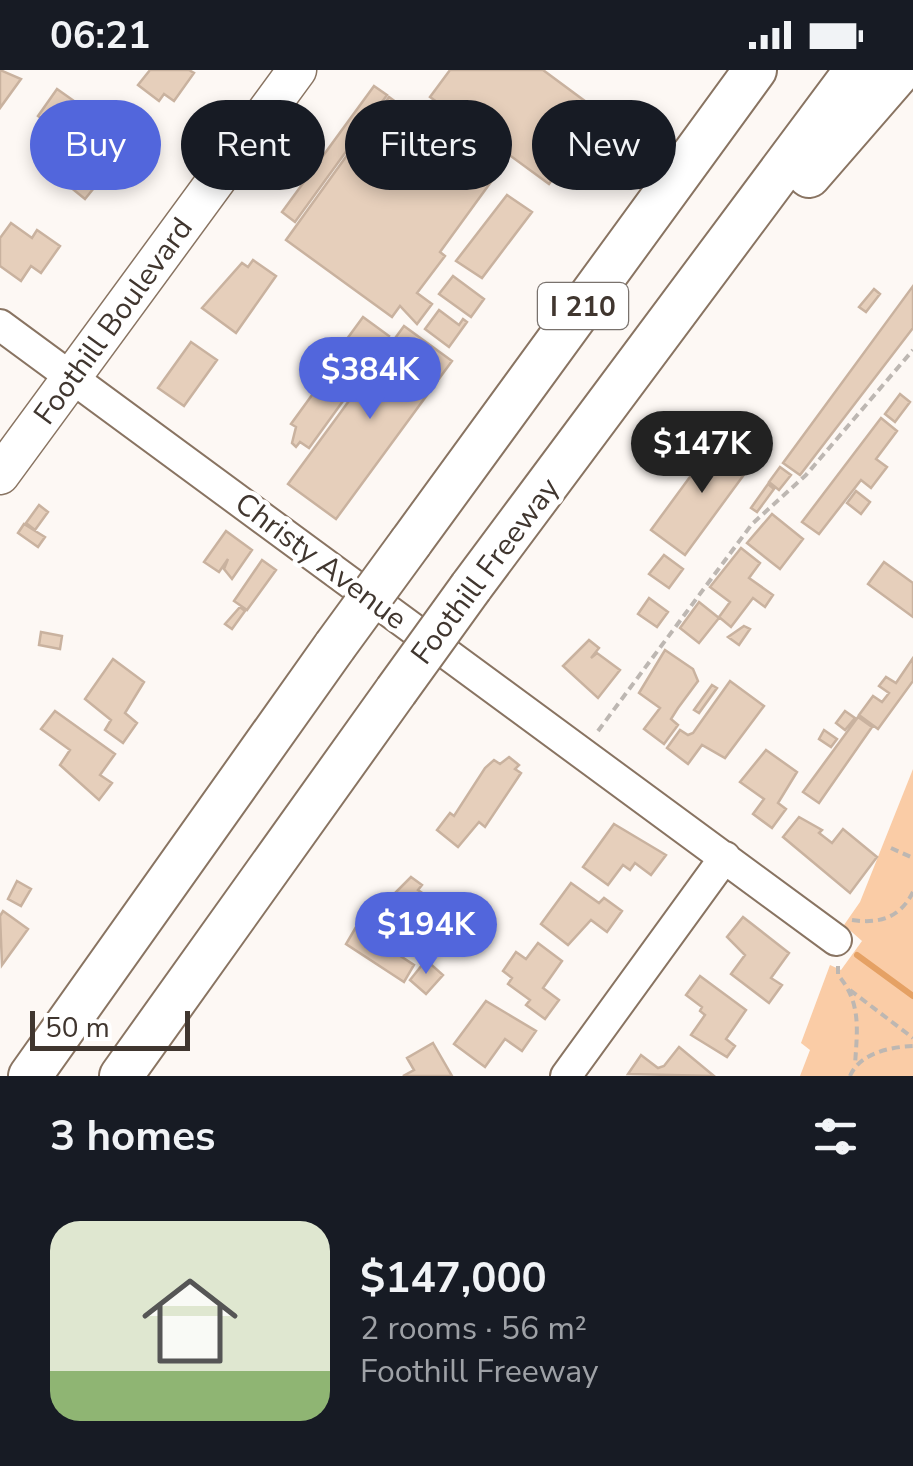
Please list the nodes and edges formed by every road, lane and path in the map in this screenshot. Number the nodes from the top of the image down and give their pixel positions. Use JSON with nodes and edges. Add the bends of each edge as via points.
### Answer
{"nodes":[{"id":1,"x":297,"y":70,"type":"edge"},
{"id":2,"x":730,"y":70,"type":"edge"},
{"id":3,"x":755,"y":70,"type":"edge"},
{"id":4,"x":856,"y":70,"type":"edge"},
{"id":5,"x":901,"y":70,"type":"edge"},
{"id":6,"x":742,"y":228,"type":"junction"},
{"id":7,"x":0,"y":324,"type":"edge"},
{"id":8,"x":913,"y":350,"type":"edge"},
{"id":9,"x":540,"y":366,"type":"junction"},
{"id":10,"x":72,"y":377,"type":"junction"},
{"id":11,"x":0,"y":475,"type":"edge"},
{"id":12,"x":582,"y":753,"type":"junction"},
{"id":13,"x":891,"y":848,"type":"dead end"},
{"id":14,"x":725,"y":857,"type":"junction"},
{"id":15,"x":913,"y":858,"type":"edge"},
{"id":16,"x":913,"y":892,"type":"edge"},
{"id":17,"x":830,"y":936,"type":"junction"},
{"id":18,"x":850,"y":990,"type":"junction"},
{"id":19,"x":913,"y":1038,"type":"edge"},
{"id":20,"x":913,"y":1046,"type":"edge"},
{"id":21,"x":855,"y":1065,"type":"junction"},
{"id":22,"x":30,"y":1076,"type":"edge"},
{"id":23,"x":121,"y":1076,"type":"edge"},
{"id":24,"x":566,"y":1076,"type":"edge"},
{"id":25,"x":850,"y":1076,"type":"edge"}],
"edges":[{"from":1,"to":10,"type":"main road","name":"Foothill Boulevard"},
{"from":2,"to":9,"type":"highway"},
{"from":3,"to":9,"type":"highway","number":"I 210"},
{"from":4,"to":6,"type":"highway","name":"Foothill Freeway","number":"I 210"},
{"from":5,"to":6,"type":"highway","via":[[800,188]]},
{"from":6,"to":23,"type":"highway","name":"Foothill Freeway","number":"I 210","bridge":true,"via":[[472,587]]},
{"from":7,"to":10,"type":"street","name":"Christy Avenue"},
{"from":8,"to":12,"type":"path","via":[[806,475],[752,524]]},
{"from":9,"to":22,"type":"highway","number":"I 210","bridge":true},
{"from":10,"to":11,"type":"main road","name":"Foothill Boulevard"},
{"from":10,"to":12,"type":"street","name":"Christy Avenue"},
{"from":12,"to":14,"type":"street","name":"Christy Avenue"},
{"from":13,"to":15,"type":"path"},
{"from":14,"to":17,"type":"street","name":"Christy Avenue"},
{"from":14,"to":24,"type":"street"},
{"from":16,"to":17,"type":"path","via":[[900,912],[880,922],[851,920]]},
{"from":17,"to":18,"type":"path","via":[[838,975]]},
{"from":18,"to":19,"type":"path"},
{"from":18,"to":21,"type":"path","via":[[858,1017]]},
{"from":20,"to":21,"type":"path"},
{"from":21,"to":25,"type":"path"}]}
